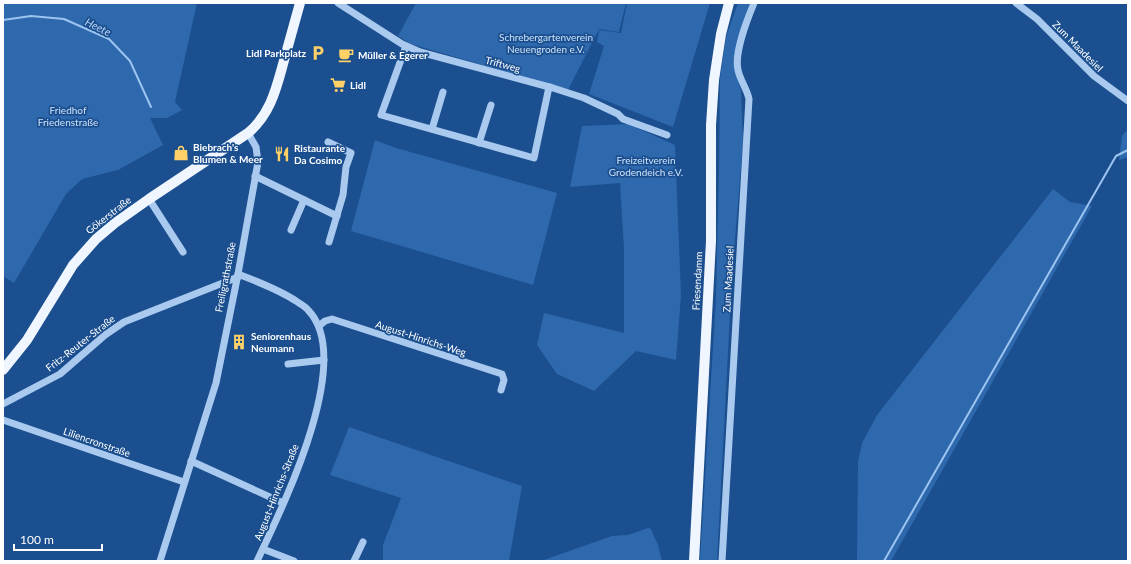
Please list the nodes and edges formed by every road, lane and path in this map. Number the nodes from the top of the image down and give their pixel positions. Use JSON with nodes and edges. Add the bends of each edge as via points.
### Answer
{"nodes":[{"id":1,"x":300,"y":3,"type":"edge"},
{"id":2,"x":338,"y":3,"type":"edge"},
{"id":3,"x":730,"y":3,"type":"edge"},
{"id":4,"x":754,"y":3,"type":"edge"},
{"id":5,"x":1016,"y":3,"type":"edge"},
{"id":6,"x":406,"y":46,"type":"junction"},
{"id":7,"x":549,"y":87,"type":"junction"},
{"id":8,"x":443,"y":92,"type":"dead end"},
{"id":9,"x":1128,"y":101,"type":"edge"},
{"id":10,"x":491,"y":105,"type":"dead end"},
{"id":11,"x":432,"y":130,"type":"junction"},
{"id":12,"x":248,"y":133,"type":"junction"},
{"id":13,"x":667,"y":135,"type":"dead end"},
{"id":14,"x":328,"y":142,"type":"dead end"},
{"id":15,"x":479,"y":143,"type":"junction"},
{"id":16,"x":255,"y":176,"type":"junction"},
{"id":17,"x":149,"y":199,"type":"junction"},
{"id":18,"x":304,"y":200,"type":"junction"},
{"id":19,"x":337,"y":216,"type":"junction"},
{"id":20,"x":291,"y":230,"type":"dead end"},
{"id":21,"x":329,"y":242,"type":"dead end"},
{"id":22,"x":183,"y":252,"type":"dead end"},
{"id":23,"x":238,"y":275,"type":"junction"},
{"id":24,"x":319,"y":326,"type":"junction"},
{"id":25,"x":324,"y":360,"type":"junction"},
{"id":26,"x":288,"y":364,"type":"dead end"},
{"id":27,"x":3,"y":370,"type":"edge"},
{"id":28,"x":501,"y":390,"type":"dead end"},
{"id":29,"x":3,"y":404,"type":"edge"},
{"id":30,"x":3,"y":420,"type":"edge"},
{"id":31,"x":191,"y":461,"type":"junction"},
{"id":32,"x":184,"y":482,"type":"junction"},
{"id":33,"x":283,"y":504,"type":"junction"},
{"id":34,"x":363,"y":542,"type":"dead end"},
{"id":35,"x":263,"y":549,"type":"junction"},
{"id":36,"x":160,"y":561,"type":"edge"},
{"id":37,"x":258,"y":561,"type":"edge"},
{"id":38,"x":294,"y":561,"type":"edge"},
{"id":39,"x":354,"y":561,"type":"edge"},
{"id":40,"x":694,"y":561,"type":"edge"},
{"id":41,"x":722,"y":561,"type":"edge"}],
"edges":[{"from":1,"to":12,"type":"main road","via":[[275,92],[265,115]]},
{"from":2,"to":6,"type":"street","name":"Triftweg"},
{"from":3,"to":40,"type":"main road","name":"Friesendamm","via":[[717,57],[711,125],[711,241]]},
{"from":4,"to":41,"type":"street","name":"Zum Maadesiel","via":[[742,36],[737,64],[749,100]]},
{"from":5,"to":9,"type":"street","name":"Zum Maadesiel","via":[[1037,19],[1094,76]]},
{"from":6,"to":7,"type":"street","name":"Triftweg"},
{"from":6,"to":11,"type":"street","via":[[381,115]]},
{"from":7,"to":13,"type":"street","name":"Triftweg","via":[[584,98],[618,114],[623,119]]},
{"from":7,"to":15,"type":"street","via":[[534,158]]},
{"from":8,"to":11,"type":"street"},
{"from":10,"to":15,"type":"street"},
{"from":11,"to":15,"type":"street"},
{"from":12,"to":16,"type":"street","name":"Freiligrathstraße","via":[[258,154]]},
{"from":12,"to":17,"type":"main road","name":"Gökerstraße"},
{"from":14,"to":19,"type":"street","via":[[351,153]]},
{"from":16,"to":18,"type":"street"},
{"from":16,"to":23,"type":"street","name":"Freiligrathstraße"},
{"from":17,"to":22,"type":"street"},
{"from":17,"to":27,"type":"main road","name":"Gökerstraße","via":[[115,223],[88,247],[63,280],[27,340]]},
{"from":18,"to":19,"type":"street"},
{"from":18,"to":20,"type":"street"},
{"from":19,"to":21,"type":"street"},
{"from":23,"to":24,"type":"street","name":"August-Hinrichs-Straße","via":[[281,291],[308,309]]},
{"from":23,"to":29,"type":"street","name":"Fritz-Reuter-Straße","via":[[124,322],[60,374]]},
{"from":23,"to":31,"type":"street","name":"Freiligrathstraße","via":[[216,383]]},
{"from":24,"to":25,"type":"street","name":"August-Hinrichs-Straße","via":[[324,346]]},
{"from":24,"to":28,"type":"street","name":"August-Hinrichs-Weg","via":[[332,319],[502,374],[504,380]]},
{"from":25,"to":26,"type":"street"},
{"from":25,"to":33,"type":"street","name":"August-Hinrichs-Straße","via":[[319,401],[300,466]]},
{"from":30,"to":32,"type":"street","name":"Liliencronstraße"},
{"from":31,"to":32,"type":"street","name":"Freiligrathstraße"},
{"from":31,"to":33,"type":"street"},
{"from":32,"to":36,"type":"street","name":"Freiligrathstraße"},
{"from":33,"to":35,"type":"street","name":"August-Hinrichs-Straße"},
{"from":34,"to":39,"type":"street"},
{"from":35,"to":37,"type":"street","name":"August-Hinrichs-Straße"},
{"from":35,"to":38,"type":"street"}]}
